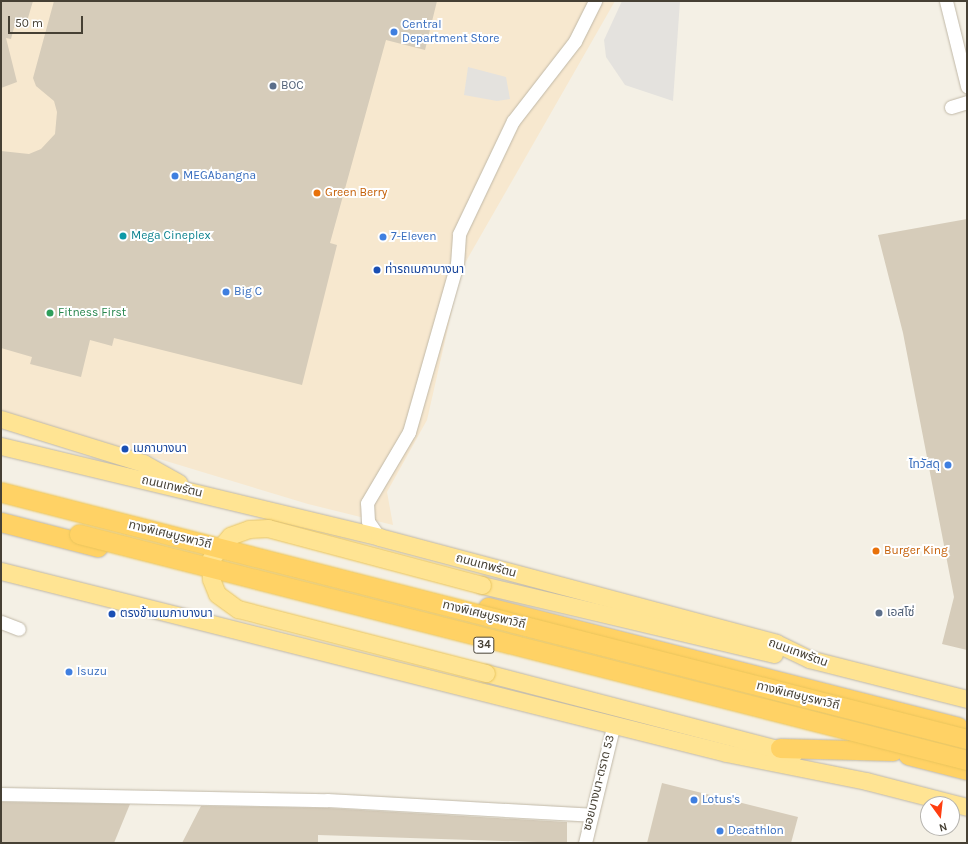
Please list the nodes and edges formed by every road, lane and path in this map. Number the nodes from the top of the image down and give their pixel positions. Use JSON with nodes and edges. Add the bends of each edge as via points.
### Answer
{"nodes":[{"id":1,"x":595,"y":1,"type":"edge"},
{"id":2,"x":946,"y":1,"type":"edge"},
{"id":3,"x":962,"y":44,"type":"edge"},
{"id":4,"x":967,"y":86,"type":"edge"},
{"id":5,"x":967,"y":102,"type":"edge"},
{"id":6,"x":951,"y":107,"type":"dead end"},
{"id":7,"x":1,"y":418,"type":"edge"},
{"id":8,"x":1,"y":446,"type":"edge"},
{"id":9,"x":1,"y":487,"type":"edge"},
{"id":10,"x":1,"y":492,"type":"edge"},
{"id":11,"x":199,"y":493,"type":"junction"},
{"id":12,"x":1,"y":514,"type":"edge"},
{"id":13,"x":1,"y":522,"type":"edge"},
{"id":14,"x":379,"y":537,"type":"junction"},
{"id":15,"x":1,"y":571,"type":"edge"},
{"id":16,"x":1,"y":622,"type":"edge"},
{"id":17,"x":19,"y":629,"type":"dead end"},
{"id":18,"x":809,"y":659,"type":"junction"},
{"id":19,"x":967,"y":700,"type":"edge"},
{"id":20,"x":614,"y":723,"type":"junction"},
{"id":21,"x":967,"y":729,"type":"edge"},
{"id":22,"x":967,"y":739,"type":"edge"},
{"id":23,"x":780,"y":748,"type":"junction"},
{"id":24,"x":893,"y":751,"type":"junction"},
{"id":25,"x":967,"y":760,"type":"edge"},
{"id":26,"x":967,"y":770,"type":"edge"},
{"id":27,"x":866,"y":781,"type":"junction"},
{"id":28,"x":1,"y":794,"type":"edge"},
{"id":29,"x":967,"y":807,"type":"edge"},
{"id":30,"x":592,"y":815,"type":"junction"},
{"id":31,"x":585,"y":843,"type":"edge"}],
"edges":[{"from":1,"to":14,"type":"street","via":[[564,56],[513,121],[459,234],[457,264],[409,432],[366,503],[368,521]]},
{"from":2,"to":3,"type":"street"},
{"from":3,"to":4,"type":"street"},
{"from":5,"to":6,"type":"street"},
{"from":7,"to":11,"type":"main road","via":[[143,463]]},
{"from":8,"to":11,"type":"main road","name":"ถนนเทพรัตน"},
{"from":9,"to":21,"type":"highway","via":[[625,640]]},
{"from":10,"to":22,"type":"highway","name":"ทางพิเศษบูรพาวิถี","bridge":true},
{"from":11,"to":14,"type":"main road","name":"ถนนเทพรัตน"},
{"from":12,"to":25,"type":"highway","name":"ทางพิเศษบูรพาวิถี","bridge":true},
{"from":13,"to":24,"type":"highway","number":"34"},
{"from":14,"to":18,"type":"main road","name":"ถนนเทพรัตน","via":[[776,644]]},
{"from":15,"to":20,"type":"main road"},
{"from":16,"to":17,"type":"street"},
{"from":18,"to":19,"type":"main road","name":"ถนนเทพรัตน"},
{"from":18,"to":23,"type":"main road","bridge":true,"via":[[771,654],[482,585],[268,528],[248,529],[230,536],[210,560],[211,579],[217,594],[238,609]]},
{"from":20,"to":27,"type":"main road","via":[[726,753]]},
{"from":20,"to":30,"type":"street","name":"ซอยบางนา-ตราด 53"},
{"from":23,"to":24,"type":"highway"},
{"from":23,"to":27,"type":"main road"},
{"from":24,"to":26,"type":"highway","number":"34"},
{"from":27,"to":29,"type":"main road"},
{"from":28,"to":30,"type":"street","via":[[327,800]]},
{"from":30,"to":31,"type":"street","name":"ซอยบางนา-ตราด 53"}]}
